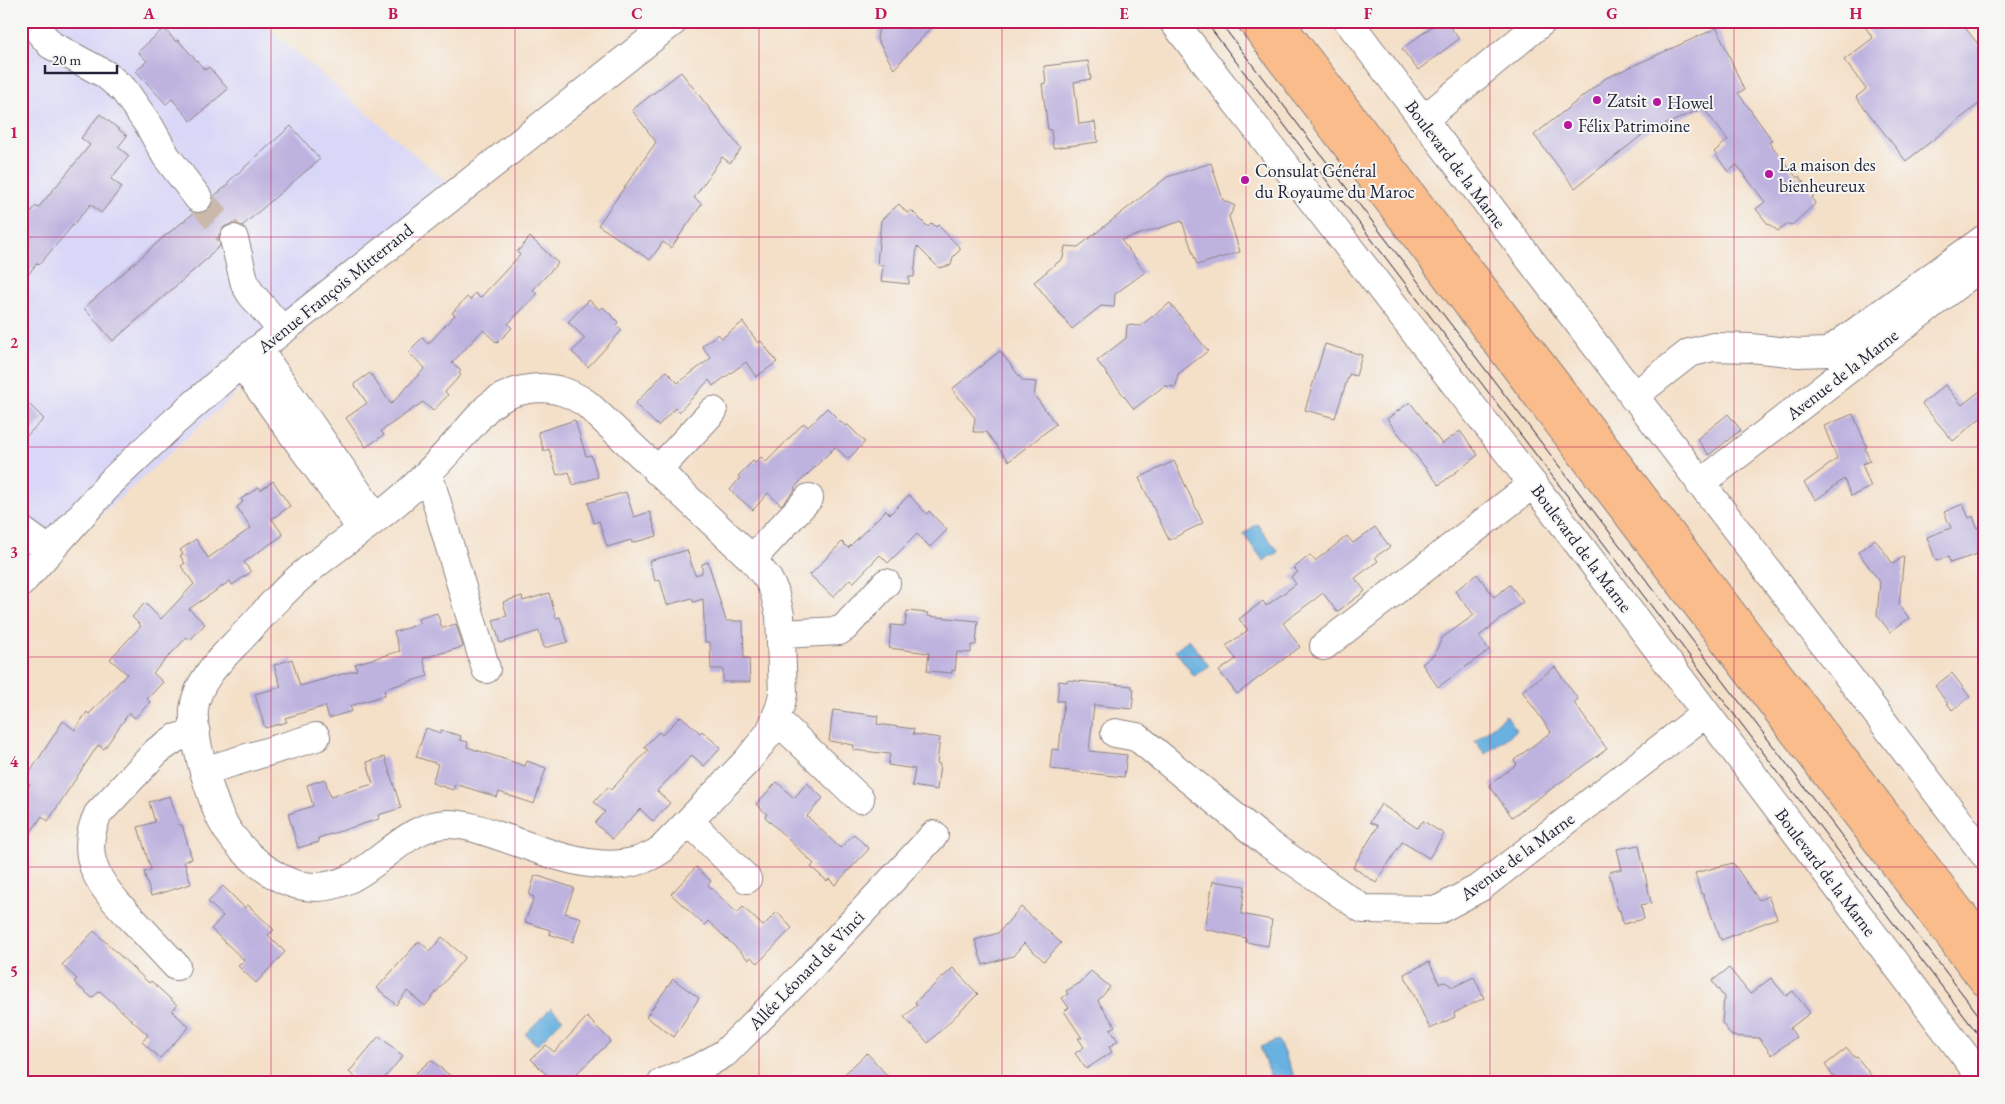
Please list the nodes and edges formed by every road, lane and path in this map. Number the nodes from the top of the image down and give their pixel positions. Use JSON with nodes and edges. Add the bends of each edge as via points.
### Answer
{"nodes":[{"id":1,"x":30,"y":21,"type":"edge"},
{"id":2,"x":674,"y":21,"type":"edge"},
{"id":3,"x":1173,"y":21,"type":"edge"},
{"id":4,"x":1251,"y":21,"type":"edge"},
{"id":5,"x":1279,"y":21,"type":"edge"},
{"id":6,"x":1348,"y":21,"type":"edge"},
{"id":7,"x":1543,"y":21,"type":"edge"},
{"id":8,"x":1423,"y":120,"type":"junction"},
{"id":9,"x":198,"y":198,"type":"tunnel mouth"},
{"id":10,"x":234,"y":239,"type":"tunnel mouth"},
{"id":11,"x":1984,"y":239,"type":"edge"},
{"id":12,"x":1984,"y":264,"type":"edge"},
{"id":13,"x":282,"y":330,"type":"junction"},
{"id":14,"x":250,"y":356,"type":"junction"},
{"id":15,"x":1633,"y":397,"type":"junction"},
{"id":16,"x":713,"y":411,"type":"dead end"},
{"id":17,"x":657,"y":471,"type":"junction"},
{"id":18,"x":428,"y":473,"type":"junction"},
{"id":19,"x":1533,"y":484,"type":"junction"},
{"id":20,"x":1700,"y":484,"type":"junction"},
{"id":21,"x":810,"y":498,"type":"dead end"},
{"id":22,"x":369,"y":523,"type":"junction"},
{"id":23,"x":21,"y":530,"type":"edge"},
{"id":24,"x":50,"y":550,"type":"junction"},
{"id":25,"x":752,"y":559,"type":"junction"},
{"id":26,"x":21,"y":583,"type":"edge"},
{"id":27,"x":886,"y":583,"type":"dead end"},
{"id":28,"x":782,"y":634,"type":"junction"},
{"id":29,"x":1324,"y":646,"type":"dead end"},
{"id":30,"x":486,"y":669,"type":"dead end"},
{"id":31,"x":1706,"y":712,"type":"junction"},
{"id":32,"x":776,"y":719,"type":"junction"},
{"id":33,"x":1115,"y":732,"type":"dead end"},
{"id":34,"x":196,"y":733,"type":"junction"},
{"id":35,"x":316,"y":737,"type":"dead end"},
{"id":36,"x":204,"y":771,"type":"junction"},
{"id":37,"x":860,"y":799,"type":"dead end"},
{"id":38,"x":690,"y":822,"type":"junction"},
{"id":39,"x":934,"y":835,"type":"dead end"},
{"id":40,"x":1984,"y":854,"type":"edge"},
{"id":41,"x":747,"y":879,"type":"dead end"},
{"id":42,"x":1984,"y":942,"type":"edge"},
{"id":43,"x":176,"y":966,"type":"dead end"},
{"id":44,"x":1984,"y":982,"type":"edge"},
{"id":45,"x":1984,"y":1081,"type":"edge"},
{"id":46,"x":662,"y":1083,"type":"edge"}],
"edges":[{"from":1,"to":9,"type":"street","via":[[51,45],[105,74],[124,90],[166,156]]},
{"from":2,"to":13,"type":"street","name":"Avenue François Mitterrand"},
{"from":3,"to":19,"type":"street","name":"Boulevard de la Marne"},
{"from":4,"to":44,"type":"main road"},
{"from":5,"to":42,"type":"main road"},
{"from":6,"to":8,"type":"street","name":"Boulevard de la Marne"},
{"from":7,"to":8,"type":"street"},
{"from":8,"to":15,"type":"street","name":"Boulevard de la Marne"},
{"from":10,"to":13,"type":"street","via":[[245,284]]},
{"from":11,"to":15,"type":"street","via":[[1828,352],[1713,347],[1688,353]]},
{"from":12,"to":20,"type":"street","name":"Avenue de la Marne"},
{"from":13,"to":14,"type":"street","name":"Avenue François Mitterrand"},
{"from":14,"to":22,"type":"street"},
{"from":14,"to":24,"type":"street","name":"Avenue François Mitterrand","via":[[113,480]]},
{"from":15,"to":20,"type":"street","name":"Boulevard de la Marne"},
{"from":16,"to":17,"type":"street"},
{"from":17,"to":18,"type":"street","via":[[576,396],[551,388],[538,388],[498,399]]},
{"from":17,"to":25,"type":"street"},
{"from":18,"to":22,"type":"street"},
{"from":18,"to":30,"type":"street"},
{"from":19,"to":29,"type":"street"},
{"from":19,"to":31,"type":"street","name":"Boulevard de la Marne"},
{"from":20,"to":40,"type":"street","name":"Boulevard de la Marne"},
{"from":21,"to":25,"type":"street"},
{"from":22,"to":34,"type":"street","via":[[287,589],[219,661],[201,686],[194,709]]},
{"from":23,"to":24,"type":"street"},
{"from":24,"to":26,"type":"street","name":"Avenue François Mitterrand"},
{"from":25,"to":28,"type":"street","via":[[774,591]]},
{"from":27,"to":28,"type":"street","via":[[839,632]]},
{"from":28,"to":32,"type":"street","via":[[783,694]]},
{"from":31,"to":33,"type":"street","name":"Avenue de la Marne","via":[[1481,886],[1438,910],[1363,909],[1266,842],[1137,736]]},
{"from":31,"to":45,"type":"street","name":"Boulevard de la Marne"},
{"from":32,"to":37,"type":"street"},
{"from":32,"to":38,"type":"street","via":[[764,743]]},
{"from":34,"to":36,"type":"street"},
{"from":34,"to":43,"type":"street","via":[[176,738],[157,751],[98,814],[90,843],[92,863],[100,882],[112,899]]},
{"from":35,"to":36,"type":"street"},
{"from":36,"to":38,"type":"street","via":[[220,817],[236,840],[271,873],[288,882],[306,886],[336,884],[360,874],[418,832],[444,824],[470,826],[572,860],[614,865],[653,856]]},
{"from":38,"to":41,"type":"street"},
{"from":39,"to":46,"type":"street","name":"Allée Léonard de Vinci","via":[[725,1053]]}]}
